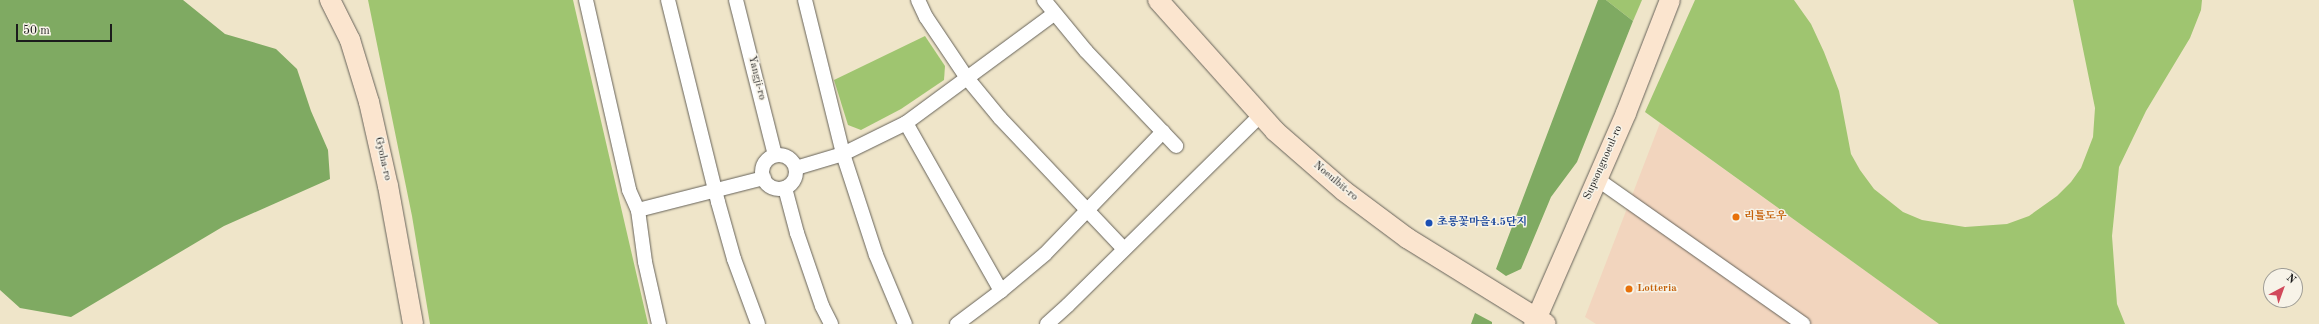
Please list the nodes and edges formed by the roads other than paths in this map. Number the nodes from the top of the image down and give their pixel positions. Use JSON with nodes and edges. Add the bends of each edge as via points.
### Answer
{"nodes":[{"id":1,"x":330,"y":0,"type":"edge"},
{"id":2,"x":586,"y":0,"type":"edge"},
{"id":3,"x":668,"y":0,"type":"edge"},
{"id":4,"x":736,"y":0,"type":"edge"},
{"id":5,"x":805,"y":0,"type":"edge"},
{"id":6,"x":918,"y":0,"type":"edge"},
{"id":7,"x":1044,"y":0,"type":"edge"},
{"id":8,"x":1158,"y":0,"type":"edge"},
{"id":9,"x":1670,"y":0,"type":"edge"},
{"id":10,"x":1054,"y":14,"type":"junction"},
{"id":11,"x":967,"y":78,"type":"junction"},
{"id":12,"x":1261,"y":115,"type":"junction"},
{"id":13,"x":906,"y":123,"type":"junction"},
{"id":14,"x":1162,"y":132,"type":"junction"},
{"id":15,"x":1176,"y":146,"type":"dead end"},
{"id":16,"x":843,"y":154,"type":"junction"},
{"id":17,"x":775,"y":155,"type":"junction"},
{"id":18,"x":796,"y":168,"type":"junction"},
{"id":19,"x":764,"y":178,"type":"junction"},
{"id":20,"x":1596,"y":179,"type":"junction"},
{"id":21,"x":784,"y":188,"type":"junction"},
{"id":22,"x":714,"y":190,"type":"junction"},
{"id":23,"x":638,"y":210,"type":"junction"},
{"id":24,"x":1087,"y":211,"type":"junction"},
{"id":25,"x":1124,"y":249,"type":"junction"},
{"id":26,"x":1001,"y":291,"type":"junction"},
{"id":27,"x":1539,"y":322,"type":"edge"},
{"id":28,"x":413,"y":324,"type":"edge"},
{"id":29,"x":659,"y":324,"type":"edge"},
{"id":30,"x":758,"y":324,"type":"edge"},
{"id":31,"x":831,"y":324,"type":"edge"},
{"id":32,"x":905,"y":324,"type":"edge"},
{"id":33,"x":957,"y":324,"type":"edge"},
{"id":34,"x":1047,"y":324,"type":"edge"},
{"id":35,"x":1803,"y":324,"type":"edge"}],
"edges":[{"from":1,"to":28,"type":"street","name":"Gyoha-ro","via":[[350,40],[369,102],[388,186]]},
{"from":2,"to":23,"type":"street","via":[[629,190]]},
{"from":3,"to":22,"type":"street"},
{"from":4,"to":17,"type":"street","name":"Yangji-ro"},
{"from":5,"to":16,"type":"street"},
{"from":6,"to":11,"type":"street","via":[[926,17]]},
{"from":7,"to":10,"type":"street"},
{"from":8,"to":12,"type":"street","name":"Noeulbit-ro"},
{"from":9,"to":20,"type":"street","name":"Supsongnoeul-ro","via":[[1626,113]]},
{"from":10,"to":11,"type":"street"},
{"from":10,"to":14,"type":"street"},
{"from":11,"to":13,"type":"street"},
{"from":11,"to":24,"type":"street","via":[[1000,118]]},
{"from":12,"to":25,"type":"street"},
{"from":12,"to":27,"type":"street","name":"Noeulbit-ro","via":[[1275,131],[1344,191],[1407,238]]},
{"from":13,"to":16,"type":"street"},
{"from":13,"to":26,"type":"street"},
{"from":14,"to":15,"type":"street"},
{"from":14,"to":24,"type":"street"},
{"from":16,"to":18,"type":"street"},
{"from":16,"to":32,"type":"street","via":[[876,255]]},
{"from":17,"to":18,"type":"street","via":[[790,159]]},
{"from":17,"to":19,"type":"street","via":[[763,166]]},
{"from":18,"to":21,"type":"street","via":[[795,178]]},
{"from":19,"to":21,"type":"street","via":[[771,187]]},
{"from":19,"to":22,"type":"street"},
{"from":20,"to":27,"type":"street","name":"Supsongnoeul-ro"},
{"from":20,"to":35,"type":"street"},
{"from":21,"to":31,"type":"street","via":[[822,306]]},
{"from":22,"to":23,"type":"street"},
{"from":22,"to":30,"type":"street","via":[[734,259]]},
{"from":23,"to":29,"type":"street"},
{"from":24,"to":25,"type":"street"},
{"from":24,"to":26,"type":"street","via":[[1045,254]]},
{"from":25,"to":34,"type":"street"},
{"from":26,"to":33,"type":"street"}]}
